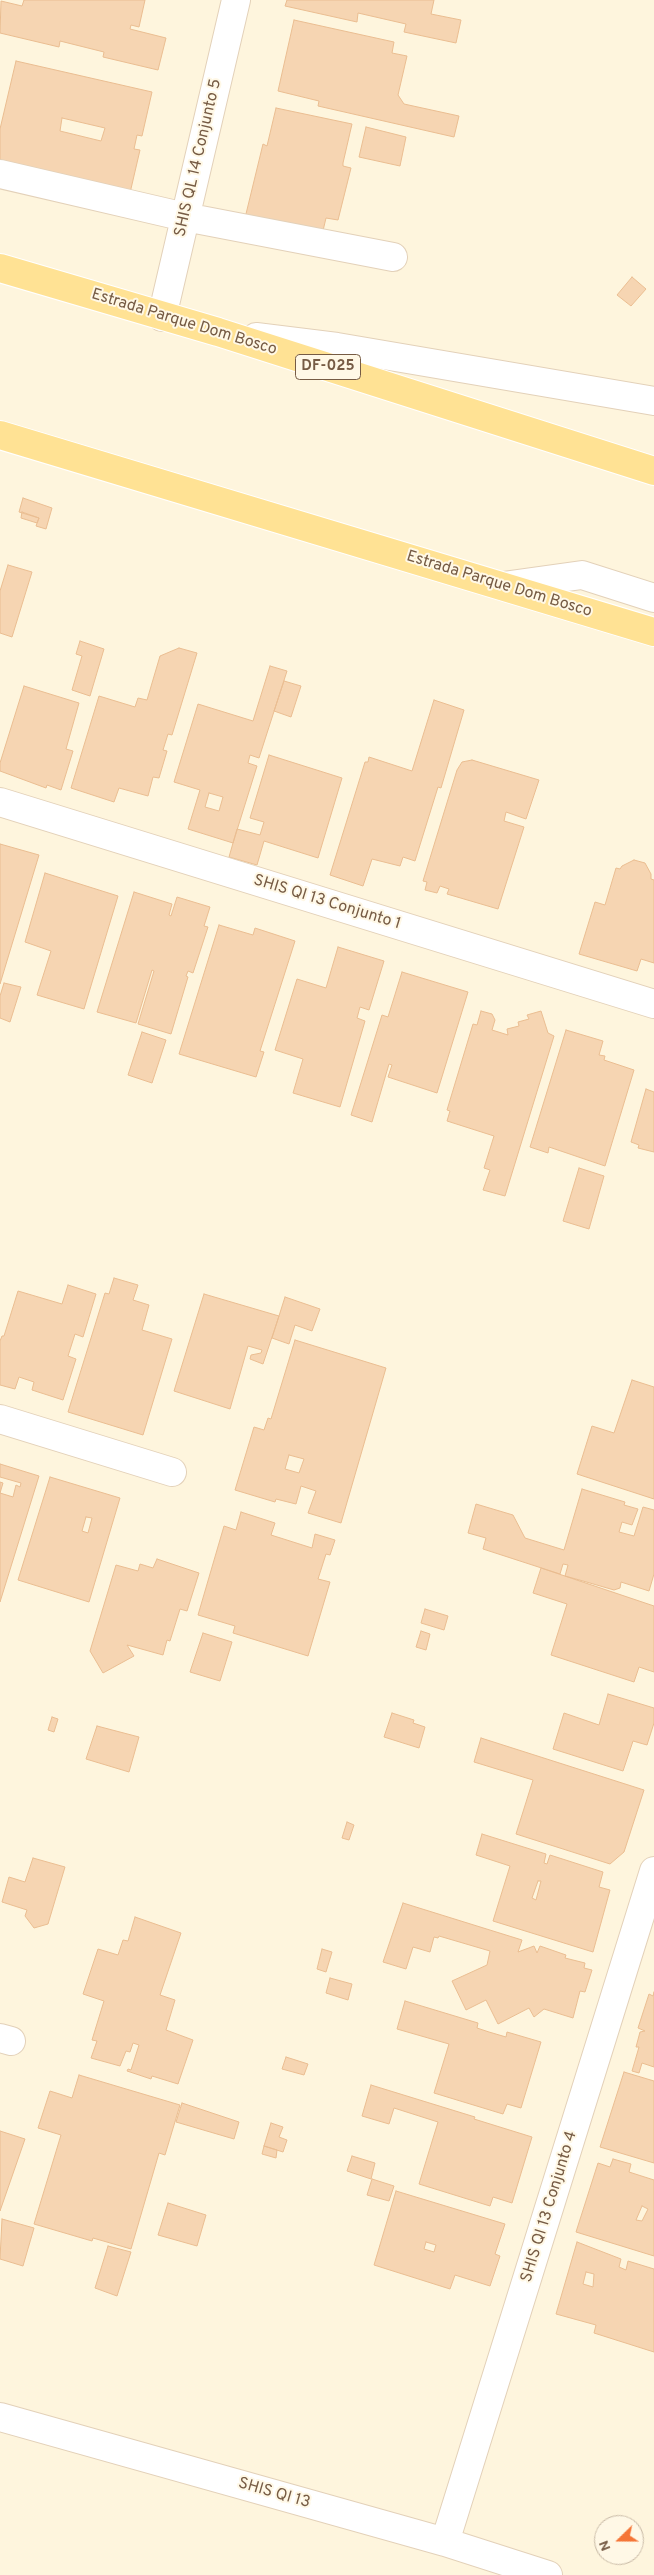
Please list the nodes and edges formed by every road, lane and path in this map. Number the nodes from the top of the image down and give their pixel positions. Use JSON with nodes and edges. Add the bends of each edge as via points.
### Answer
{"nodes":[{"id":1,"x":236,"y":0,"type":"edge"},
{"id":2,"x":0,"y":174,"type":"edge"},
{"id":3,"x":185,"y":217,"type":"junction"},
{"id":4,"x":393,"y":257,"type":"dead end"},
{"id":5,"x":0,"y":268,"type":"edge"},
{"id":6,"x":162,"y":317,"type":"junction"},
{"id":7,"x":218,"y":332,"type":"junction"},
{"id":8,"x":654,"y":401,"type":"edge"},
{"id":9,"x":0,"y":435,"type":"edge"},
{"id":10,"x":654,"y":470,"type":"edge"},
{"id":11,"x":503,"y":586,"type":"junction"},
{"id":12,"x":654,"y":598,"type":"edge"},
{"id":13,"x":654,"y":632,"type":"edge"},
{"id":14,"x":0,"y":802,"type":"edge"},
{"id":15,"x":654,"y":1004,"type":"edge"},
{"id":16,"x":0,"y":1419,"type":"edge"},
{"id":17,"x":172,"y":1472,"type":"dead end"},
{"id":18,"x":654,"y":1872,"type":"edge"},
{"id":19,"x":0,"y":2417,"type":"edge"},
{"id":20,"x":445,"y":2542,"type":"junction"},
{"id":21,"x":548,"y":2575,"type":"edge"}],
"edges":[{"from":1,"to":3,"type":"street","name":"SHIS QL 14 Conjunto 5"},
{"from":2,"to":3,"type":"street"},
{"from":3,"to":4,"type":"street"},
{"from":3,"to":6,"type":"street","name":"SHIS QL 14 Conjunto 5"},
{"from":5,"to":6,"type":"main road","name":"Estrada Parque Dom Bosco","number":"DF-025"},
{"from":6,"to":7,"type":"main road","name":"Estrada Parque Dom Bosco","number":"DF-025"},
{"from":7,"to":8,"type":"street","via":[[338,347]]},
{"from":7,"to":10,"type":"main road","name":"Estrada Parque Dom Bosco","number":"DF-025"},
{"from":9,"to":11,"type":"main road","name":"Estrada Parque Dom Bosco"},
{"from":11,"to":12,"type":"street","via":[[582,575]]},
{"from":11,"to":13,"type":"main road","name":"Estrada Parque Dom Bosco"},
{"from":14,"to":15,"type":"street","name":"SHIS QI 13 Conjunto 1"},
{"from":16,"to":17,"type":"street"},
{"from":18,"to":20,"type":"street","name":"SHIS QI 13 Conjunto 4"},
{"from":19,"to":20,"type":"street","name":"SHIS QI 13"},
{"from":20,"to":21,"type":"street","name":"SHIS QI 13"}]}
